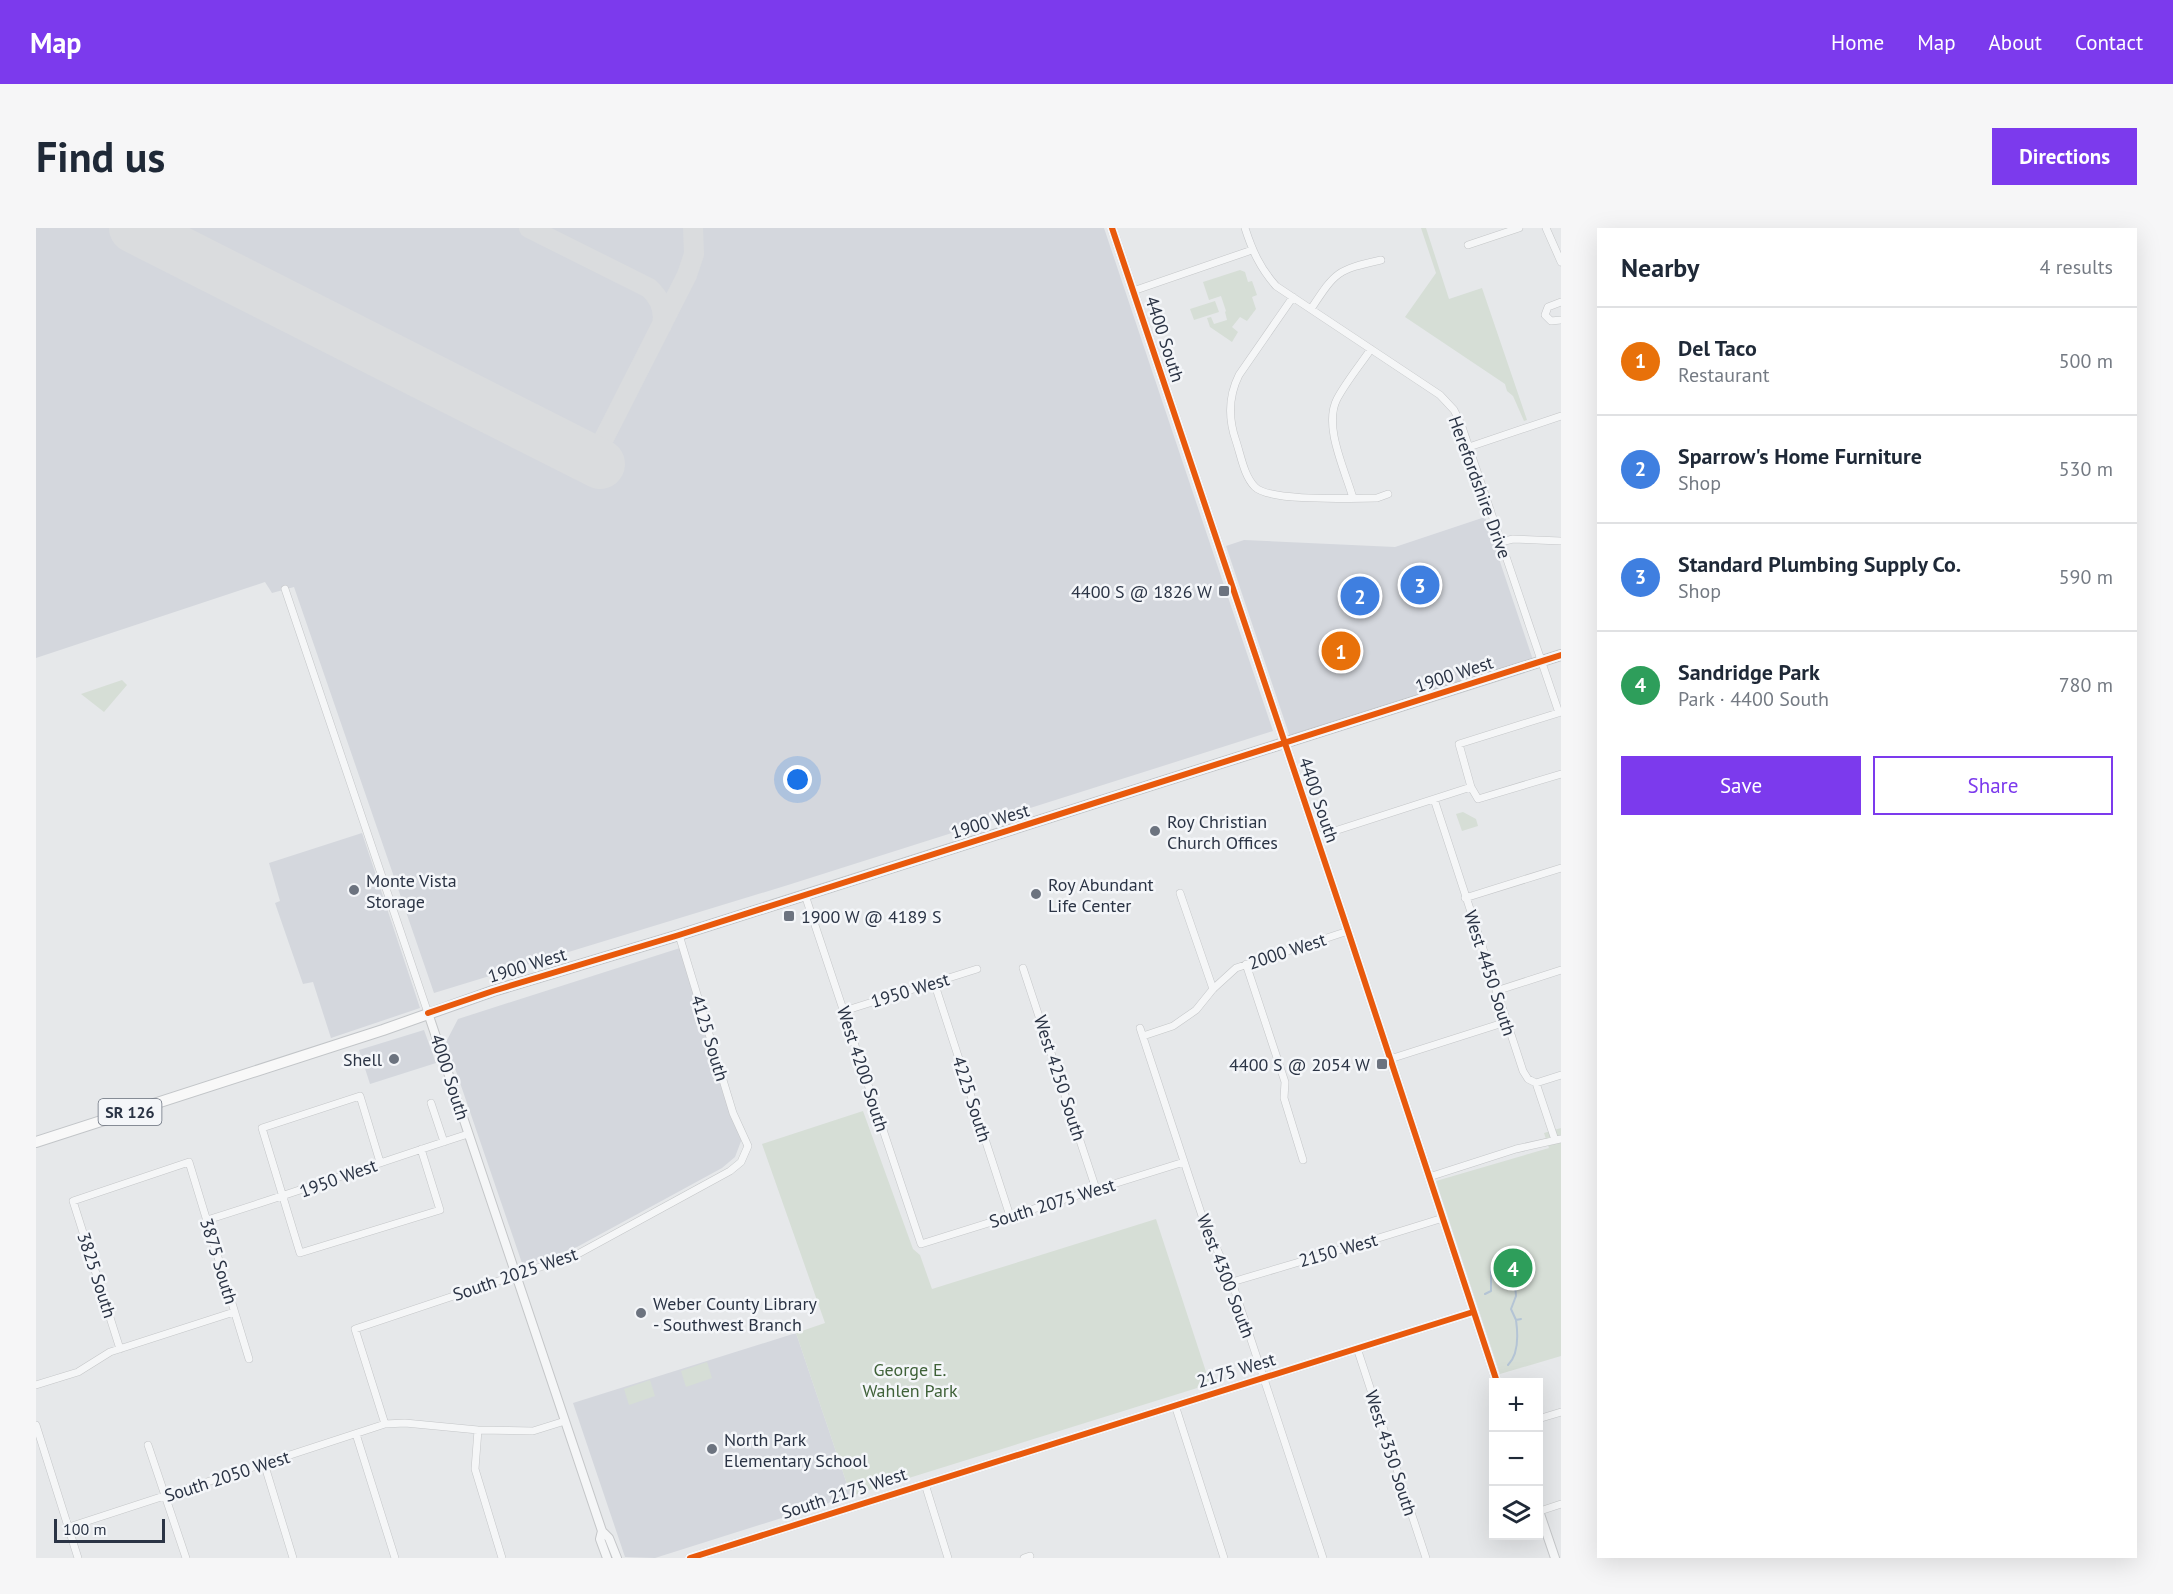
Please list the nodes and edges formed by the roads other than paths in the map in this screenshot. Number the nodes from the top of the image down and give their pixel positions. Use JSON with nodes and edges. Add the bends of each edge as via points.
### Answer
{"nodes":[{"id":1,"x":1112,"y":228,"type":"edge"},
{"id":2,"x":1245,"y":228,"type":"edge"},
{"id":3,"x":1519,"y":228,"type":"edge"},
{"id":4,"x":1546,"y":228,"type":"edge"},
{"id":5,"x":1468,"y":245,"type":"dead end"},
{"id":6,"x":1252,"y":250,"type":"junction"},
{"id":7,"x":1381,"y":260,"type":"dead end"},
{"id":8,"x":1561,"y":262,"type":"edge"},
{"id":9,"x":1133,"y":291,"type":"junction"},
{"id":10,"x":1293,"y":297,"type":"junction"},
{"id":11,"x":1561,"y":302,"type":"edge"},
{"id":12,"x":1311,"y":309,"type":"junction"},
{"id":13,"x":1561,"y":320,"type":"edge"},
{"id":14,"x":1371,"y":349,"type":"junction"},
{"id":15,"x":1561,"y":416,"type":"edge"},
{"id":16,"x":1469,"y":447,"type":"junction"},
{"id":17,"x":1388,"y":494,"type":"dead end"},
{"id":18,"x":1353,"y":498,"type":"junction"},
{"id":19,"x":1561,"y":541,"type":"edge"},
{"id":20,"x":1501,"y":542,"type":"junction"},
{"id":21,"x":285,"y":589,"type":"dead end"},
{"id":22,"x":1561,"y":655,"type":"edge"},
{"id":23,"x":1540,"y":662,"type":"junction"},
{"id":24,"x":1560,"y":712,"type":"edge"},
{"id":25,"x":1284,"y":744,"type":"junction"},
{"id":26,"x":1561,"y":774,"type":"edge"},
{"id":27,"x":1471,"y":787,"type":"junction"},
{"id":28,"x":1434,"y":799,"type":"junction"},
{"id":29,"x":1316,"y":837,"type":"junction"},
{"id":30,"x":1561,"y":868,"type":"edge"},
{"id":31,"x":1180,"y":893,"type":"dead end"},
{"id":32,"x":805,"y":895,"type":"junction"},
{"id":33,"x":1466,"y":898,"type":"junction"},
{"id":34,"x":1348,"y":931,"type":"junction"},
{"id":35,"x":679,"y":935,"type":"junction"},
{"id":36,"x":1246,"y":964,"type":"junction"},
{"id":37,"x":1023,"y":968,"type":"dead end"},
{"id":38,"x":977,"y":969,"type":"dead end"},
{"id":39,"x":1561,"y":970,"type":"edge"},
{"id":40,"x":934,"y":982,"type":"junction"},
{"id":41,"x":1213,"y":989,"type":"junction"},
{"id":42,"x":1496,"y":991,"type":"junction"},
{"id":43,"x":843,"y":1011,"type":"junction"},
{"id":44,"x":428,"y":1013,"type":"junction"},
{"id":45,"x":1506,"y":1022,"type":"junction"},
{"id":46,"x":1140,"y":1028,"type":"dead end"},
{"id":47,"x":1143,"y":1036,"type":"junction"},
{"id":48,"x":1390,"y":1059,"type":"junction"},
{"id":49,"x":1561,"y":1075,"type":"edge"},
{"id":50,"x":1536,"y":1083,"type":"junction"},
{"id":51,"x":431,"y":1103,"type":"dead end"},
{"id":52,"x":468,"y":1134,"type":"junction"},
{"id":53,"x":1558,"y":1140,"type":"edge"},
{"id":54,"x":745,"y":1141,"type":"joint"},
{"id":55,"x":36,"y":1142,"type":"edge"},
{"id":56,"x":444,"y":1142,"type":"junction"},
{"id":57,"x":421,"y":1149,"type":"junction"},
{"id":58,"x":1303,"y":1160,"type":"dead end"},
{"id":59,"x":189,"y":1162,"type":"joint"},
{"id":60,"x":380,"y":1162,"type":"junction"},
{"id":61,"x":1184,"y":1162,"type":"junction"},
{"id":62,"x":1429,"y":1177,"type":"junction"},
{"id":63,"x":1096,"y":1189,"type":"junction"},
{"id":64,"x":284,"y":1197,"type":"junction"},
{"id":65,"x":1010,"y":1216,"type":"junction"},
{"id":66,"x":1443,"y":1218,"type":"junction"},
{"id":67,"x":207,"y":1220,"type":"junction"},
{"id":68,"x":921,"y":1244,"type":"joint"},
{"id":69,"x":515,"y":1274,"type":"junction"},
{"id":70,"x":1232,"y":1282,"type":"junction"},
{"id":71,"x":234,"y":1312,"type":"junction"},
{"id":72,"x":1473,"y":1312,"type":"junction"},
{"id":73,"x":1356,"y":1348,"type":"junction"},
{"id":74,"x":120,"y":1349,"type":"junction"},
{"id":75,"x":249,"y":1359,"type":"dead end"},
{"id":76,"x":1264,"y":1377,"type":"junction"},
{"id":77,"x":1495,"y":1378,"type":"edge"},
{"id":78,"x":36,"y":1385,"type":"edge"},
{"id":79,"x":1175,"y":1405,"type":"junction"},
{"id":80,"x":1561,"y":1412,"type":"edge"},
{"id":81,"x":1543,"y":1418,"type":"edge"},
{"id":82,"x":565,"y":1421,"type":"junction"},
{"id":83,"x":385,"y":1424,"type":"junction"},
{"id":84,"x":36,"y":1425,"type":"edge"},
{"id":85,"x":478,"y":1430,"type":"junction"},
{"id":86,"x":356,"y":1434,"type":"junction"},
{"id":87,"x":148,"y":1445,"type":"dead end"},
{"id":88,"x":1008,"y":1458,"type":"joint"},
{"id":89,"x":264,"y":1463,"type":"junction"},
{"id":90,"x":925,"y":1484,"type":"junction"},
{"id":91,"x":165,"y":1496,"type":"junction"},
{"id":92,"x":1561,"y":1504,"type":"edge"},
{"id":93,"x":1543,"y":1509,"type":"edge"},
{"id":94,"x":1543,"y":1522,"type":"edge"},
{"id":95,"x":69,"y":1527,"type":"junction"},
{"id":96,"x":602,"y":1531,"type":"junction"},
{"id":97,"x":78,"y":1558,"type":"edge"},
{"id":98,"x":186,"y":1558,"type":"edge"},
{"id":99,"x":293,"y":1558,"type":"edge"},
{"id":100,"x":395,"y":1558,"type":"edge"},
{"id":101,"x":502,"y":1558,"type":"edge"},
{"id":102,"x":607,"y":1558,"type":"edge"},
{"id":103,"x":617,"y":1558,"type":"edge"},
{"id":104,"x":690,"y":1558,"type":"edge"},
{"id":105,"x":948,"y":1558,"type":"edge"},
{"id":106,"x":1224,"y":1558,"type":"edge"},
{"id":107,"x":1323,"y":1558,"type":"edge"},
{"id":108,"x":1426,"y":1558,"type":"edge"},
{"id":109,"x":1555,"y":1558,"type":"edge"}],
"edges":[{"from":1,"to":9,"type":"street","name":"4400 South"},
{"from":2,"to":6,"type":"street","name":"Herefordshire Drive"},
{"from":3,"to":5,"type":"street"},
{"from":4,"to":8,"type":"street"},
{"from":6,"to":9,"type":"street"},
{"from":6,"to":10,"type":"street","name":"Herefordshire Drive","via":[[1276,286]]},
{"from":7,"to":12,"type":"street","via":[[1339,272]]},
{"from":9,"to":25,"type":"street","name":"4400 South"},
{"from":10,"to":12,"type":"street","name":"Herefordshire Drive"},
{"from":10,"to":18,"type":"street","via":[[1232,389],[1231,428],[1256,488],[1280,497]]},
{"from":11,"to":13,"type":"street","via":[[1548,308],[1545,315],[1551,321]]},
{"from":12,"to":14,"type":"street","name":"Herefordshire Drive"},
{"from":14,"to":16,"type":"street","name":"Herefordshire Drive","via":[[1440,395],[1454,411]]},
{"from":14,"to":18,"type":"street","via":[[1337,399],[1332,420]]},
{"from":15,"to":16,"type":"street"},
{"from":16,"to":20,"type":"street","name":"Herefordshire Drive"},
{"from":17,"to":18,"type":"street"},
{"from":19,"to":20,"type":"street"},
{"from":20,"to":23,"type":"street","name":"Herefordshire Drive"},
{"from":21,"to":44,"type":"street","name":"4000 South"},
{"from":22,"to":23,"type":"main road","name":"1900 West","number":"SR 126"},
{"from":23,"to":24,"type":"street","name":"Herefordshire Drive"},
{"from":23,"to":25,"type":"main road","name":"1900 West","number":"SR 126"},
{"from":24,"to":27,"type":"street","via":[[1459,744]]},
{"from":25,"to":29,"type":"street","name":"4400 South"},
{"from":25,"to":32,"type":"main road","name":"1900 West","number":"SR 126"},
{"from":26,"to":27,"type":"street","via":[[1478,799]]},
{"from":27,"to":28,"type":"street"},
{"from":28,"to":29,"type":"street"},
{"from":28,"to":33,"type":"street","name":"West 4450 South"},
{"from":29,"to":34,"type":"street","name":"4400 South"},
{"from":30,"to":33,"type":"street"},
{"from":31,"to":41,"type":"street"},
{"from":32,"to":35,"type":"main road","name":"1900 West","number":"SR 126"},
{"from":32,"to":43,"type":"street","name":"West 4200 South"},
{"from":33,"to":42,"type":"street","name":"West 4450 South"},
{"from":34,"to":36,"type":"street","name":"2000 West"},
{"from":34,"to":48,"type":"street","name":"4400 South"},
{"from":35,"to":44,"type":"main road","name":"1900 West","number":"SR 126"},
{"from":35,"to":54,"type":"street","name":"4125 South"},
{"from":36,"to":41,"type":"street","name":"2000 West"},
{"from":36,"to":58,"type":"street","via":[[1285,1082],[1284,1098]]},
{"from":37,"to":63,"type":"street","name":"West 4250 South"},
{"from":38,"to":40,"type":"street","name":"1950 West"},
{"from":39,"to":42,"type":"street"},
{"from":40,"to":43,"type":"street","name":"1950 West"},
{"from":40,"to":65,"type":"street","name":"4225 South"},
{"from":41,"to":47,"type":"street","name":"2000 West","via":[[1196,1011],[1173,1026]]},
{"from":42,"to":45,"type":"street","name":"West 4450 South"},
{"from":43,"to":68,"type":"street","name":"West 4200 South"},
{"from":44,"to":52,"type":"street","name":"4000 South"},
{"from":44,"to":55,"type":"main road","name":"1900 West","number":"SR 126"},
{"from":45,"to":48,"type":"street"},
{"from":45,"to":50,"type":"street","name":"West 4450 South","via":[[1523,1071]]},
{"from":46,"to":47,"type":"street","name":"West 4300 South"},
{"from":47,"to":61,"type":"street","name":"West 4300 South"},
{"from":48,"to":62,"type":"street","name":"4400 South"},
{"from":49,"to":50,"type":"street"},
{"from":50,"to":53,"type":"street","name":"West 4450 South"},
{"from":51,"to":56,"type":"street"},
{"from":52,"to":56,"type":"street","name":"1950 West"},
{"from":52,"to":69,"type":"street","name":"4000 South"},
{"from":53,"to":62,"type":"street"},
{"from":54,"to":69,"type":"street","name":"South 2025 West","via":[[748,1146],[741,1162],[730,1171],[576,1255]]},
{"from":56,"to":57,"type":"street","name":"1950 West"},
{"from":57,"to":60,"type":"street","name":"1950 West"},
{"from":57,"to":64,"type":"street","via":[[440,1210],[300,1253]]},
{"from":59,"to":67,"type":"street","name":"3875 South"},
{"from":59,"to":74,"type":"street","name":"3825 South","via":[[73,1201]]},
{"from":60,"to":64,"type":"street","name":"1950 West"},
{"from":60,"to":64,"type":"street","via":[[360,1096],[262,1128]]},
{"from":61,"to":63,"type":"street","name":"South 2075 West"},
{"from":61,"to":70,"type":"street","name":"West 4300 South","via":[[1203,1219]]},
{"from":62,"to":66,"type":"street","name":"4400 South"},
{"from":63,"to":65,"type":"street","name":"South 2075 West"},
{"from":64,"to":67,"type":"street","name":"1950 West"},
{"from":65,"to":68,"type":"street","name":"South 2075 West"},
{"from":66,"to":70,"type":"street","name":"2150 West"},
{"from":66,"to":72,"type":"street","name":"4400 South"},
{"from":67,"to":71,"type":"street","name":"3875 South"},
{"from":69,"to":82,"type":"street","name":"4000 South"},
{"from":69,"to":83,"type":"street","name":"South 2025 West","via":[[355,1329]]},
{"from":70,"to":76,"type":"street","name":"West 4300 South"},
{"from":71,"to":74,"type":"street"},
{"from":71,"to":75,"type":"street","name":"3875 South"},
{"from":72,"to":73,"type":"street","name":"2175 West"},
{"from":72,"to":77,"type":"street","name":"4400 South"},
{"from":73,"to":76,"type":"street","name":"2175 West"},
{"from":73,"to":108,"type":"street","name":"West 4350 South"},
{"from":74,"to":78,"type":"street","via":[[78,1372]]},
{"from":76,"to":79,"type":"street","name":"2175 West"},
{"from":76,"to":107,"type":"street","name":"West 4300 South"},
{"from":79,"to":88,"type":"street","name":"2175 West"},
{"from":79,"to":106,"type":"street"},
{"from":80,"to":81,"type":"street"},
{"from":82,"to":85,"type":"street","via":[[533,1431]]},
{"from":82,"to":96,"type":"street","name":"4000 South"},
{"from":83,"to":85,"type":"street"},
{"from":83,"to":86,"type":"street","name":"South 2050 West"},
{"from":84,"to":95,"type":"street"},
{"from":85,"to":101,"type":"street","via":[[475,1469]]},
{"from":86,"to":89,"type":"street","name":"South 2050 West"},
{"from":86,"to":100,"type":"street"},
{"from":87,"to":91,"type":"street"},
{"from":88,"to":90,"type":"street","name":"South 2175 West"},
{"from":89,"to":91,"type":"street","name":"South 2050 West"},
{"from":89,"to":99,"type":"street"},
{"from":90,"to":104,"type":"street","name":"South 2175 West"},
{"from":90,"to":105,"type":"street"},
{"from":91,"to":95,"type":"street","name":"South 2050 West"},
{"from":91,"to":98,"type":"street"},
{"from":92,"to":93,"type":"street"},
{"from":94,"to":109,"type":"street"},
{"from":95,"to":97,"type":"street"},
{"from":96,"to":102,"type":"street","name":"4000 South","via":[[600,1539]]},
{"from":96,"to":103,"type":"street","name":"4000 South"}]}
